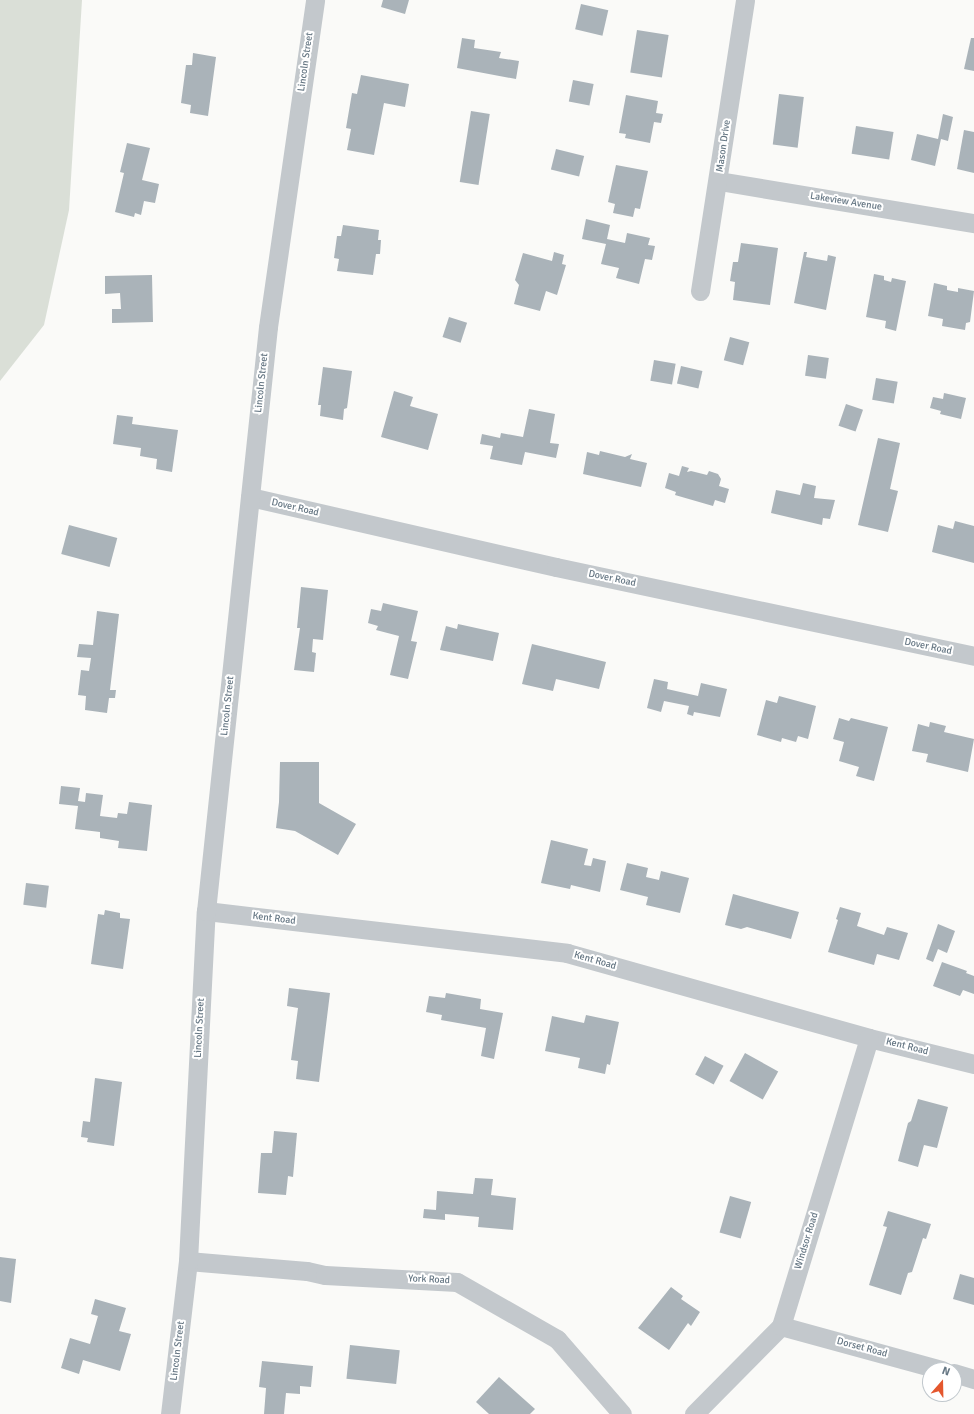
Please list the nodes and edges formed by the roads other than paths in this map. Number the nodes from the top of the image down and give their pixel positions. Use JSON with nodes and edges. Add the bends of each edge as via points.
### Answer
{"nodes":[{"id":1,"x":315,"y":0,"type":"edge"},
{"id":2,"x":746,"y":0,"type":"edge"},
{"id":3,"x":719,"y":181,"type":"junction"},
{"id":4,"x":974,"y":223,"type":"edge"},
{"id":5,"x":700,"y":291,"type":"dead end"},
{"id":6,"x":250,"y":497,"type":"junction"},
{"id":7,"x":974,"y":656,"type":"edge"},
{"id":8,"x":206,"y":911,"type":"junction"},
{"id":9,"x":869,"y":1038,"type":"junction"},
{"id":10,"x":974,"y":1064,"type":"edge"},
{"id":11,"x":188,"y":1261,"type":"junction"},
{"id":12,"x":782,"y":1326,"type":"junction"},
{"id":13,"x":922,"y":1364,"type":"edge"},
{"id":14,"x":962,"y":1375,"type":"edge"},
{"id":15,"x":974,"y":1379,"type":"edge"},
{"id":16,"x":170,"y":1414,"type":"edge"},
{"id":17,"x":622,"y":1414,"type":"edge"},
{"id":18,"x":694,"y":1414,"type":"edge"}],
"edges":[{"from":1,"to":6,"type":"street","name":"Lincoln Street","via":[[268,327]]},
{"from":2,"to":3,"type":"street","name":"Mason Drive"},
{"from":3,"to":4,"type":"street","name":"Lakeview Avenue"},
{"from":3,"to":5,"type":"street","name":"Mason Drive"},
{"from":6,"to":7,"type":"street","name":"Dover Road","via":[[556,567]]},
{"from":6,"to":8,"type":"street","name":"Lincoln Street"},
{"from":8,"to":9,"type":"street","name":"Kent Road","via":[[567,953]]},
{"from":8,"to":11,"type":"street","name":"Lincoln Street"},
{"from":9,"to":10,"type":"street","name":"Kent Road"},
{"from":9,"to":12,"type":"street","name":"Windsor Road"},
{"from":11,"to":16,"type":"street","name":"Lincoln Street"},
{"from":11,"to":17,"type":"street","name":"York Road","via":[[307,1271],[325,1275],[457,1282],[556,1339]]},
{"from":12,"to":13,"type":"street","name":"Dorset Road"},
{"from":12,"to":18,"type":"street","name":"Windsor Road"},
{"from":14,"to":15,"type":"street"}]}
